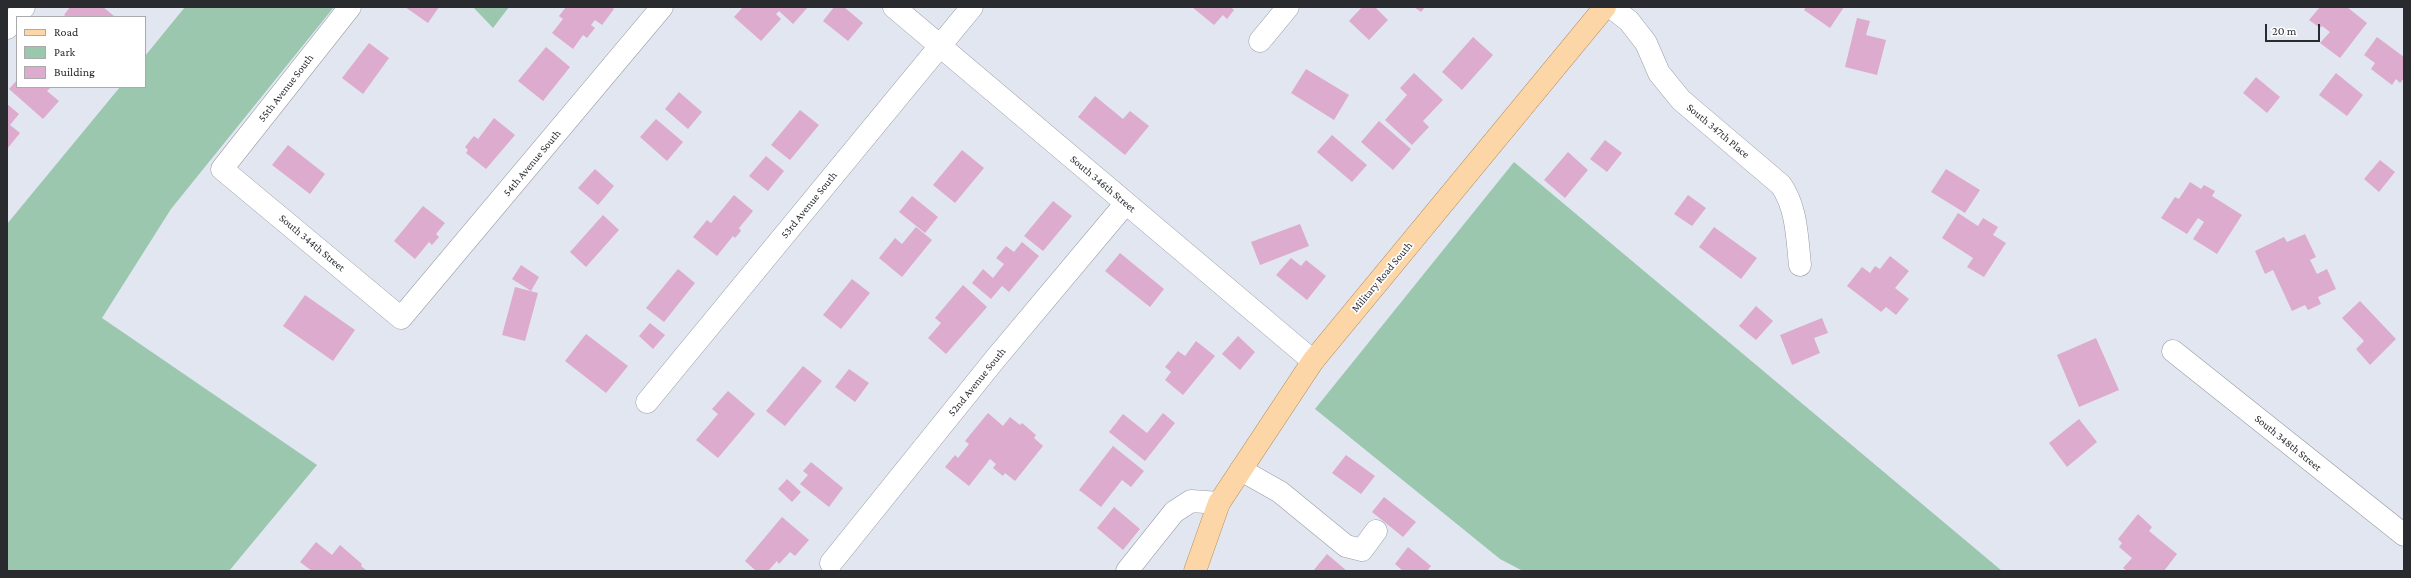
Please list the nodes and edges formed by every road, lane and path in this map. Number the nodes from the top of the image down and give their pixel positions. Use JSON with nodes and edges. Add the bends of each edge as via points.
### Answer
{"nodes":[{"id":1,"x":24,"y":7,"type":"edge"},
{"id":2,"x":350,"y":7,"type":"edge"},
{"id":3,"x":662,"y":7,"type":"edge"},
{"id":4,"x":894,"y":7,"type":"edge"},
{"id":5,"x":972,"y":7,"type":"edge"},
{"id":6,"x":1288,"y":7,"type":"edge"},
{"id":7,"x":1605,"y":7,"type":"edge"},
{"id":8,"x":1611,"y":7,"type":"edge"},
{"id":9,"x":17,"y":16,"type":"edge"},
{"id":10,"x":16,"y":17,"type":"edge"},
{"id":11,"x":7,"y":28,"type":"edge"},
{"id":12,"x":1260,"y":42,"type":"dead end"},
{"id":13,"x":940,"y":47,"type":"junction"},
{"id":14,"x":222,"y":169,"type":"joint"},
{"id":15,"x":1126,"y":203,"type":"junction"},
{"id":16,"x":1800,"y":265,"type":"dead end"},
{"id":17,"x":401,"y":318,"type":"joint"},
{"id":18,"x":2173,"y":351,"type":"dead end"},
{"id":19,"x":1313,"y":361,"type":"junction"},
{"id":20,"x":647,"y":402,"type":"dead end"},
{"id":21,"x":1241,"y":470,"type":"junction"},
{"id":22,"x":1219,"y":503,"type":"junction"},
{"id":23,"x":1376,"y":531,"type":"dead end"},
{"id":24,"x":2404,"y":536,"type":"edge"},
{"id":25,"x":831,"y":563,"type":"dead end"},
{"id":26,"x":1127,"y":571,"type":"edge"},
{"id":27,"x":1195,"y":571,"type":"edge"}],
"edges":[{"from":1,"to":9,"type":"street"},
{"from":2,"to":14,"type":"street","name":"55th Avenue South"},
{"from":3,"to":17,"type":"street","name":"54th Avenue South"},
{"from":4,"to":13,"type":"street","name":"South 346th Street"},
{"from":5,"to":13,"type":"street","name":"53rd Avenue South"},
{"from":6,"to":12,"type":"street"},
{"from":7,"to":19,"type":"main road","name":"Military Road South"},
{"from":8,"to":16,"type":"street","name":"South 347th Place","via":[[1629,21],[1646,43],[1659,74],[1681,100],[1781,185],[1789,199],[1794,217]]},
{"from":10,"to":11,"type":"street"},
{"from":13,"to":15,"type":"street","name":"South 346th Street"},
{"from":13,"to":20,"type":"street","name":"53rd Avenue South"},
{"from":14,"to":17,"type":"street","name":"South 344th Street"},
{"from":15,"to":19,"type":"street","name":"South 346th Street"},
{"from":15,"to":25,"type":"street","name":"52nd Avenue South","via":[[996,358]]},
{"from":18,"to":24,"type":"street","name":"South 348th Street"},
{"from":19,"to":21,"type":"main road","name":"Military Road South"},
{"from":21,"to":22,"type":"main road","name":"Military Road South"},
{"from":21,"to":23,"type":"street","via":[[1280,492],[1346,546],[1362,550]]},
{"from":22,"to":26,"type":"street","via":[[1191,502],[1174,512]]},
{"from":22,"to":27,"type":"main road","name":"Military Road South"}]}
